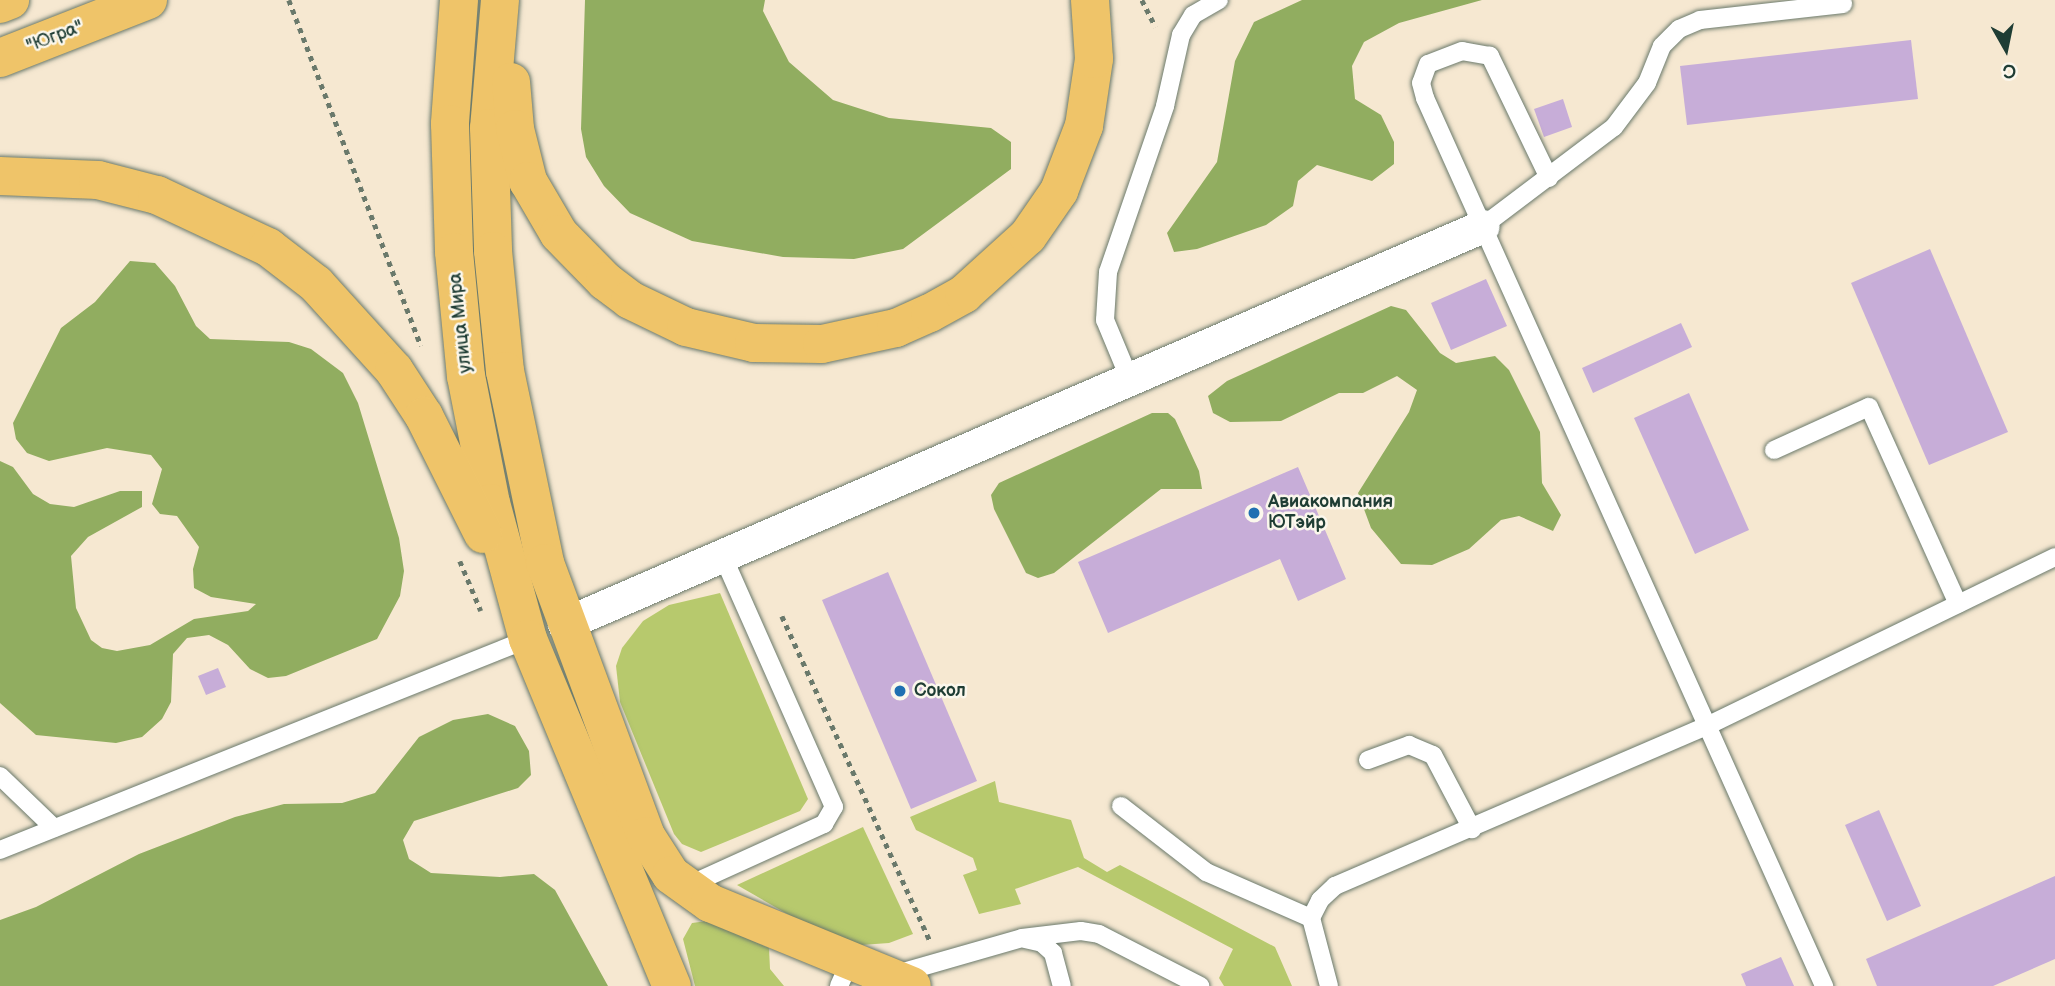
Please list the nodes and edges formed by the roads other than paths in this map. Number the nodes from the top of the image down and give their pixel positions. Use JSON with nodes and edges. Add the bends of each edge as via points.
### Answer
{"nodes":[{"id":1,"x":10,"y":0,"type":"edge"},
{"id":2,"x":148,"y":0,"type":"edge"},
{"id":3,"x":459,"y":0,"type":"edge"},
{"id":4,"x":500,"y":0,"type":"edge"},
{"id":5,"x":509,"y":0,"type":"edge"},
{"id":6,"x":1090,"y":0,"type":"edge"},
{"id":7,"x":1219,"y":0,"type":"edge"},
{"id":8,"x":0,"y":4,"type":"edge"},
{"id":9,"x":1843,"y":4,"type":"dead end"},
{"id":10,"x":0,"y":58,"type":"edge"},
{"id":11,"x":0,"y":176,"type":"edge"},
{"id":12,"x":1549,"y":178,"type":"junction"},
{"id":13,"x":1483,"y":226,"type":"junction"},
{"id":14,"x":1130,"y":380,"type":"junction"},
{"id":15,"x":1774,"y":450,"type":"dead end"},
{"id":16,"x":723,"y":557,"type":"junction"},
{"id":17,"x":2055,"y":557,"type":"edge"},
{"id":18,"x":515,"y":601,"type":"junction"},
{"id":19,"x":1958,"y":604,"type":"junction"},
{"id":20,"x":564,"y":624,"type":"junction"},
{"id":21,"x":528,"y":639,"type":"junction"},
{"id":22,"x":1707,"y":726,"type":"junction"},
{"id":23,"x":1368,"y":760,"type":"dead end"},
{"id":24,"x":0,"y":776,"type":"edge"},
{"id":25,"x":1121,"y":806,"type":"dead end"},
{"id":26,"x":54,"y":828,"type":"junction"},
{"id":27,"x":1472,"y":830,"type":"junction"},
{"id":28,"x":0,"y":850,"type":"edge"},
{"id":29,"x":685,"y":887,"type":"junction"},
{"id":30,"x":1311,"y":918,"type":"junction"},
{"id":31,"x":1022,"y":938,"type":"junction"},
{"id":32,"x":844,"y":973,"type":"edge"},
{"id":33,"x":900,"y":981,"type":"edge"},
{"id":34,"x":672,"y":986,"type":"edge"},
{"id":35,"x":1062,"y":986,"type":"edge"},
{"id":36,"x":1200,"y":986,"type":"edge"},
{"id":37,"x":1329,"y":986,"type":"edge"},
{"id":38,"x":1824,"y":986,"type":"edge"}],
"edges":[{"from":1,"to":8,"type":"main road"},
{"from":2,"to":10,"type":"main road","name":"\"Югра\""},
{"from":3,"to":18,"type":"main road","name":"улица Мира","via":[[450,124],[466,376]]},
{"from":4,"to":20,"type":"main road","via":[[489,128],[504,357],[528,491]]},
{"from":5,"to":6,"type":"main road","via":[[509,55],[519,153],[528,181],[559,234],[630,300],[686,327],[754,343],[802,345],[853,339],[907,323],[964,294],[1028,236],[1075,158],[1091,92],[1094,38]]},
{"from":7,"to":14,"type":"lane","via":[[1193,15],[1181,35],[1165,106],[1108,272],[1105,320]]},
{"from":9,"to":12,"type":"lane","via":[[1700,20],[1679,29],[1662,46],[1647,83],[1614,127]]},
{"from":11,"to":18,"type":"main road","via":[[98,180],[157,195],[268,247],[316,284],[394,370],[424,416]]},
{"from":12,"to":13,"type":"lane"},
{"from":12,"to":13,"type":"lane","via":[[1490,56],[1462,51],[1428,64],[1421,83],[1424,98]]},
{"from":13,"to":14,"type":"street"},
{"from":13,"to":22,"type":"lane"},
{"from":14,"to":16,"type":"street"},
{"from":15,"to":19,"type":"lane","via":[[1869,407]]},
{"from":16,"to":20,"type":"street"},
{"from":16,"to":29,"type":"lane","via":[[834,807],[824,824]]},
{"from":17,"to":19,"type":"lane"},
{"from":18,"to":21,"type":"main road","name":"улица Мира"},
{"from":19,"to":22,"type":"lane"},
{"from":20,"to":21,"type":"main road"},
{"from":20,"to":29,"type":"main road","via":[[646,836],[658,859]]},
{"from":21,"to":26,"type":"lane"},
{"from":21,"to":34,"type":"main road","name":"улица Мира"},
{"from":22,"to":27,"type":"lane"},
{"from":22,"to":38,"type":"lane"},
{"from":23,"to":27,"type":"lane","via":[[1409,745],[1433,755]]},
{"from":24,"to":26,"type":"lane"},
{"from":25,"to":30,"type":"lane","via":[[1206,872]]},
{"from":26,"to":28,"type":"lane"},
{"from":27,"to":30,"type":"lane","via":[[1335,886],[1320,900]]},
{"from":29,"to":32,"type":"main road"},
{"from":30,"to":37,"type":"lane"},
{"from":31,"to":33,"type":"lane","via":[[939,959]]},
{"from":31,"to":35,"type":"lane","via":[[1042,943],[1053,953]]},
{"from":31,"to":36,"type":"lane","via":[[1065,931],[1099,934]]},
{"from":32,"to":33,"type":"main road"}]}
